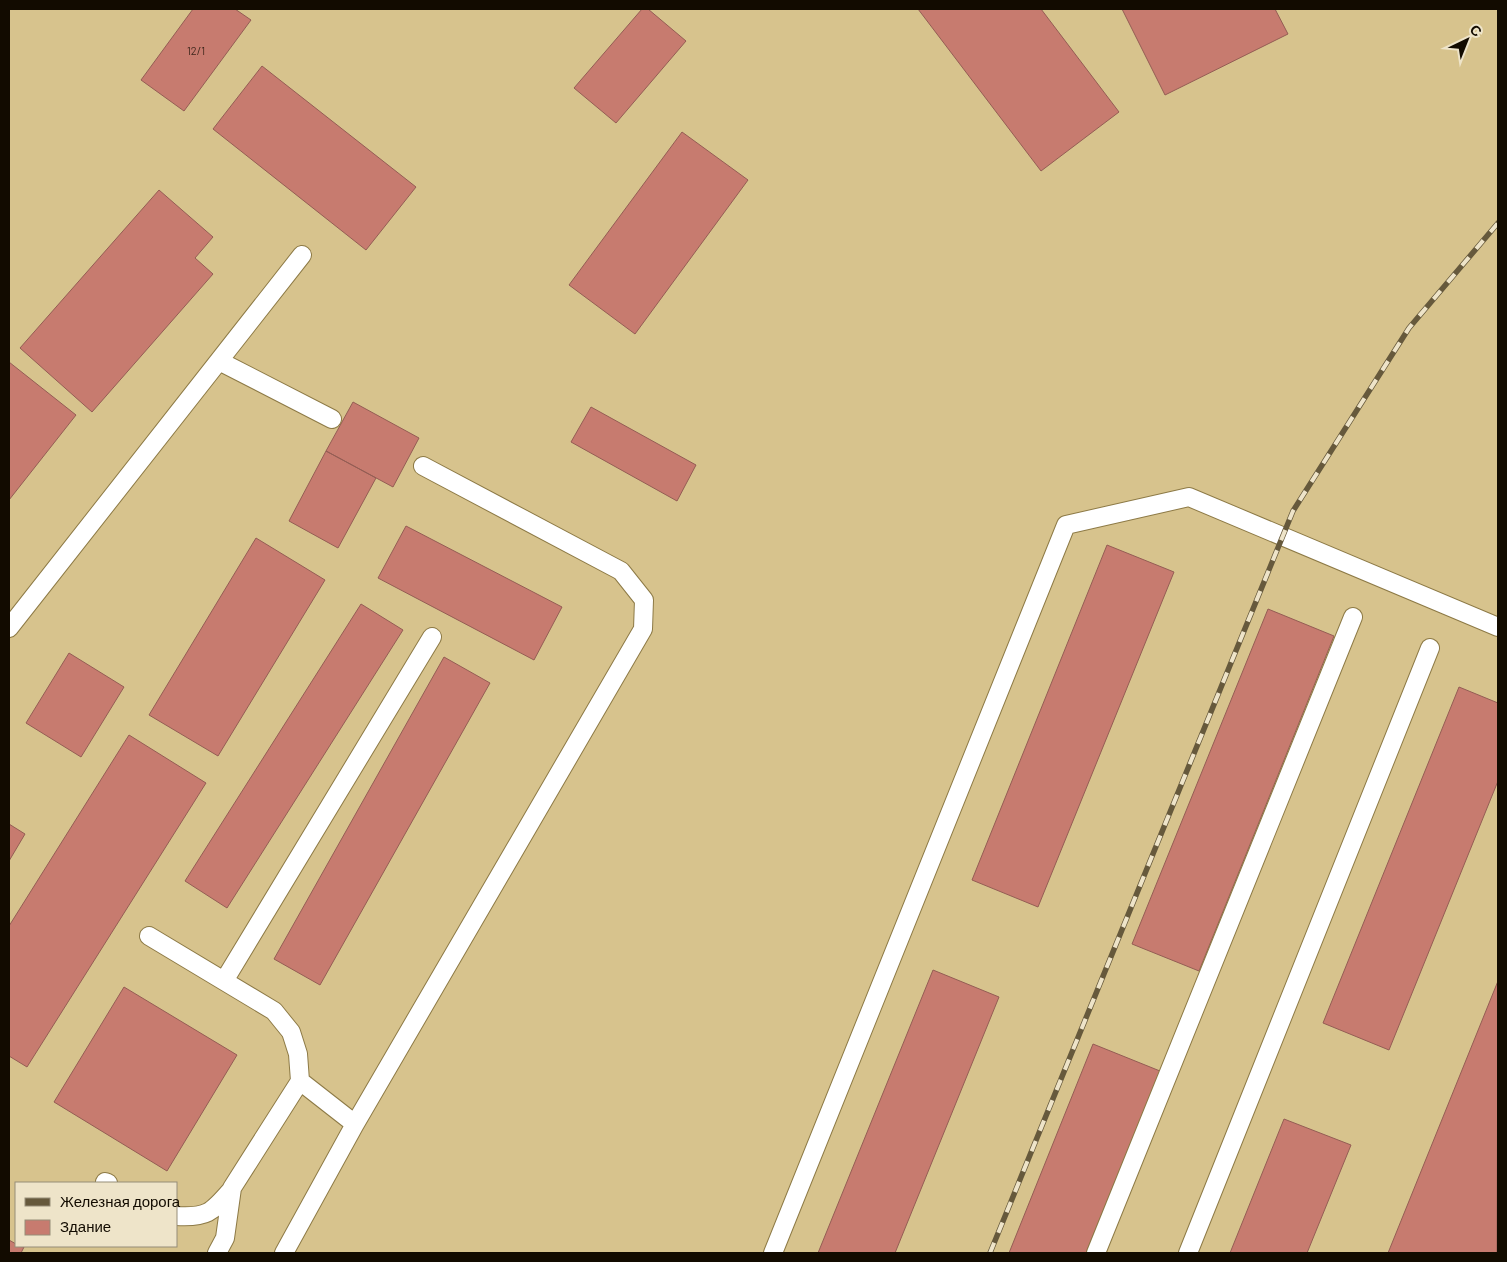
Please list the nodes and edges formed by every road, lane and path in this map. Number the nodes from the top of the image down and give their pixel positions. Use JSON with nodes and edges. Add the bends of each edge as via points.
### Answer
{"nodes":[{"id":1,"x":302,"y":255,"type":"dead end"},
{"id":2,"x":219,"y":361,"type":"junction"},
{"id":3,"x":332,"y":419,"type":"dead end"},
{"id":4,"x":423,"y":466,"type":"dead end"},
{"id":5,"x":1353,"y":617,"type":"dead end"},
{"id":6,"x":1498,"y":627,"type":"edge"},
{"id":7,"x":9,"y":628,"type":"edge"},
{"id":8,"x":432,"y":637,"type":"dead end"},
{"id":9,"x":1430,"y":648,"type":"dead end"},
{"id":10,"x":148,"y":936,"type":"dead end"},
{"id":11,"x":224,"y":981,"type":"junction"},
{"id":12,"x":300,"y":1081,"type":"junction"},
{"id":13,"x":355,"y":1124,"type":"junction"},
{"id":14,"x":232,"y":1188,"type":"junction"},
{"id":15,"x":178,"y":1216,"type":"edge"},
{"id":16,"x":217,"y":1253,"type":"edge"},
{"id":17,"x":284,"y":1253,"type":"edge"},
{"id":18,"x":773,"y":1253,"type":"edge"},
{"id":19,"x":1096,"y":1253,"type":"edge"},
{"id":20,"x":1188,"y":1253,"type":"edge"}],
"edges":[{"from":1,"to":2,"type":"lane"},
{"from":2,"to":3,"type":"lane"},
{"from":2,"to":7,"type":"lane"},
{"from":4,"to":13,"type":"lane","via":[[621,571],[644,600],[644,629]]},
{"from":5,"to":19,"type":"lane"},
{"from":6,"to":18,"type":"lane","via":[[1189,498],[1066,525]]},
{"from":8,"to":11,"type":"lane"},
{"from":9,"to":20,"type":"lane"},
{"from":10,"to":11,"type":"lane"},
{"from":11,"to":12,"type":"lane","via":[[274,1011],[291,1032],[298,1054]]},
{"from":12,"to":13,"type":"lane"},
{"from":12,"to":14,"type":"lane"},
{"from":13,"to":17,"type":"lane"},
{"from":14,"to":15,"type":"lane","via":[[214,1210],[195,1217]]},
{"from":14,"to":16,"type":"lane","via":[[225,1238]]}]}
